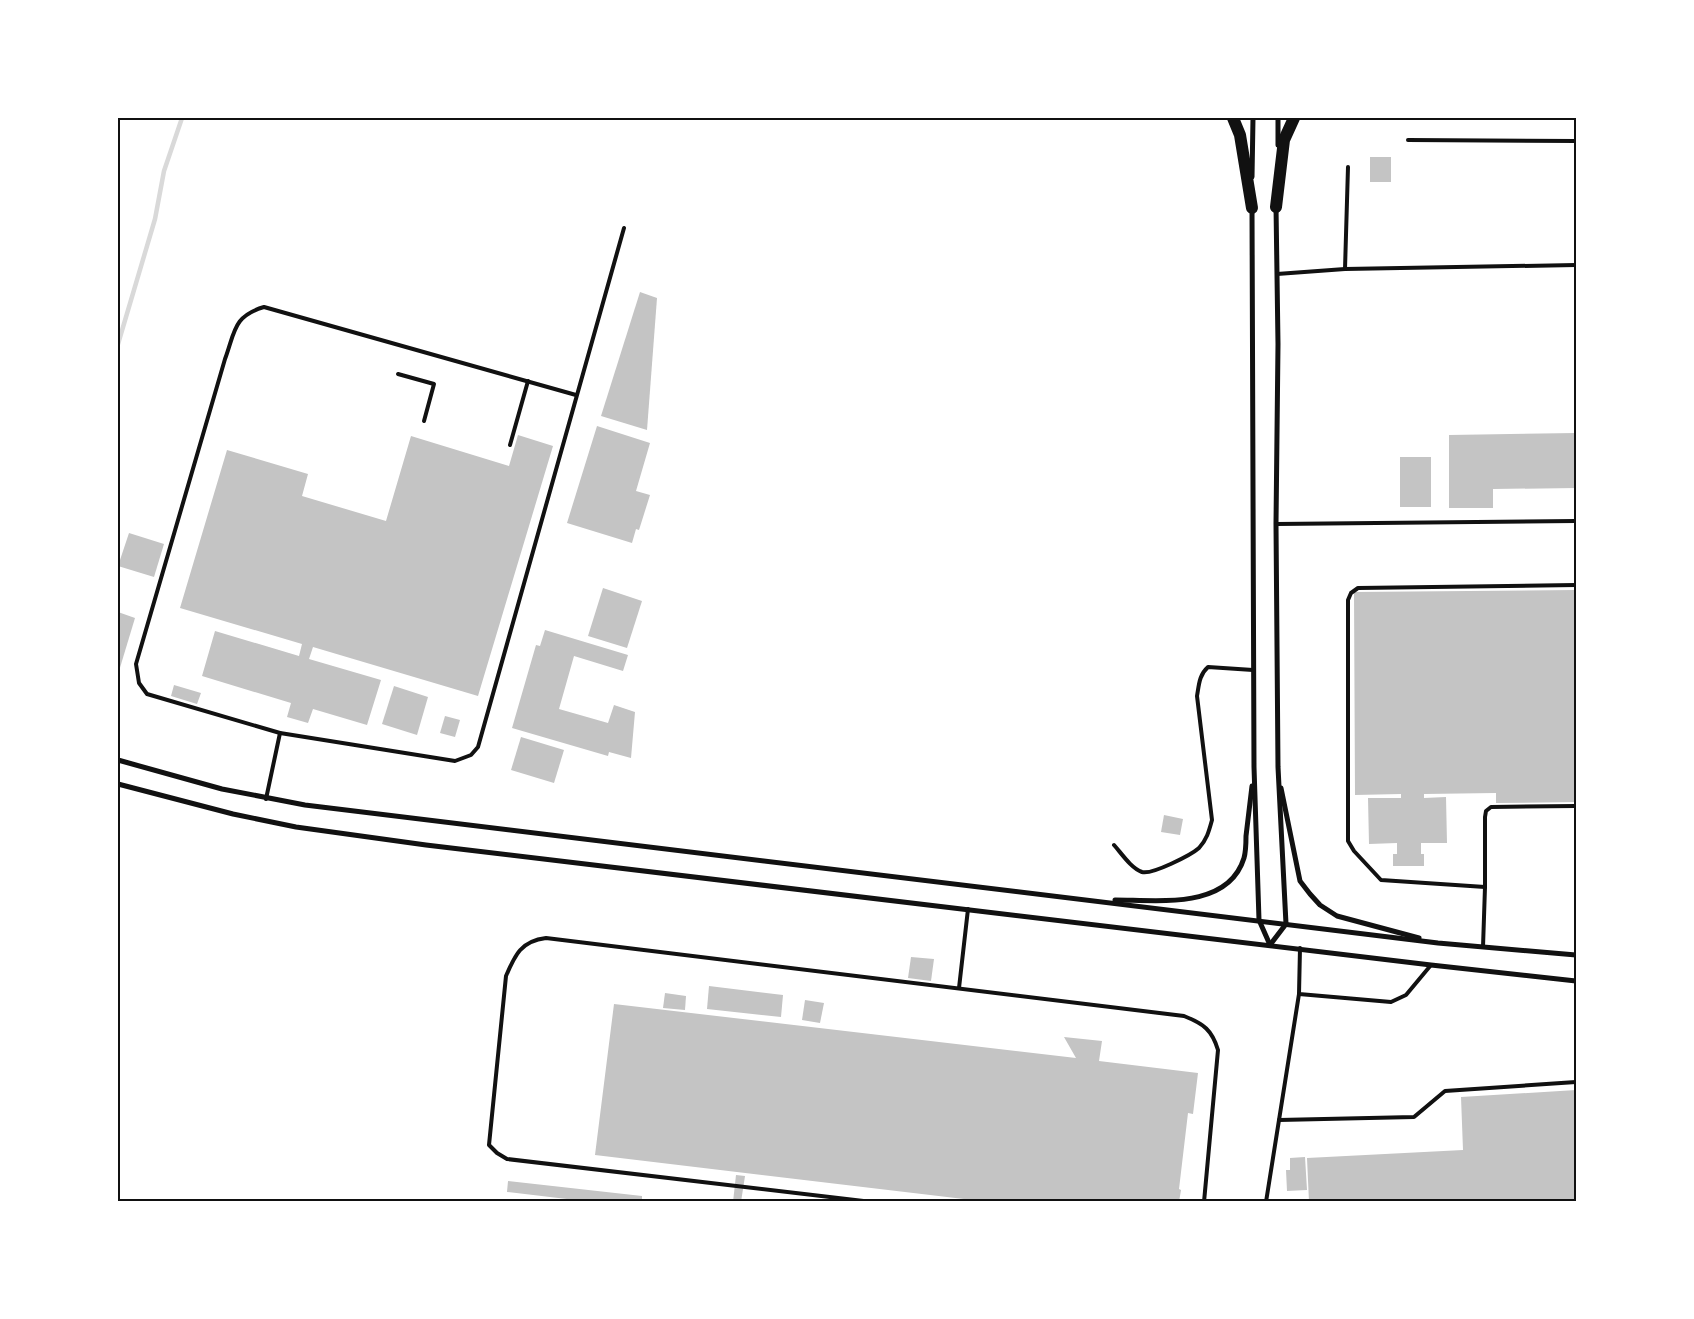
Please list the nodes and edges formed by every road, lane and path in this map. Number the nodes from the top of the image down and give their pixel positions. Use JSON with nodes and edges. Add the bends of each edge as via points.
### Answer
{"nodes":[{"id":1,"x":1233,"y":118,"type":"edge"},
{"id":2,"x":1253,"y":118,"type":"edge"},
{"id":3,"x":1278,"y":118,"type":"edge"},
{"id":4,"x":1294,"y":118,"type":"edge"},
{"id":5,"x":1408,"y":140,"type":"dead end"},
{"id":6,"x":1576,"y":141,"type":"edge"},
{"id":7,"x":1348,"y":167,"type":"dead end"},
{"id":8,"x":1276,"y":207,"type":"junction"},
{"id":9,"x":1252,"y":208,"type":"junction"},
{"id":10,"x":624,"y":228,"type":"dead end"},
{"id":11,"x":1576,"y":265,"type":"edge"},
{"id":12,"x":1345,"y":269,"type":"junction"},
{"id":13,"x":1277,"y":274,"type":"junction"},
{"id":14,"x":398,"y":374,"type":"dead end"},
{"id":15,"x":528,"y":381,"type":"junction"},
{"id":16,"x":576,"y":395,"type":"junction"},
{"id":17,"x":424,"y":421,"type":"dead end"},
{"id":18,"x":510,"y":445,"type":"dead end"},
{"id":19,"x":1576,"y":521,"type":"edge"},
{"id":20,"x":1276,"y":524,"type":"junction"},
{"id":21,"x":1576,"y":585,"type":"edge"},
{"id":22,"x":1253,"y":670,"type":"junction"},
{"id":23,"x":280,"y":733,"type":"junction"},
{"id":24,"x":118,"y":760,"type":"edge"},
{"id":25,"x":1254,"y":767,"type":"junction"},
{"id":26,"x":1278,"y":767,"type":"junction"},
{"id":27,"x":118,"y":784,"type":"edge"},
{"id":28,"x":266,"y":799,"type":"junction"},
{"id":29,"x":1576,"y":806,"type":"edge"},
{"id":30,"x":1114,"y":845,"type":"dead end"},
{"id":31,"x":1485,"y":887,"type":"junction"},
{"id":32,"x":1095,"y":900,"type":"junction"},
{"id":33,"x":968,"y":909,"type":"junction"},
{"id":34,"x":1259,"y":920,"type":"junction"},
{"id":35,"x":1286,"y":924,"type":"junction"},
{"id":36,"x":1438,"y":943,"type":"junction"},
{"id":37,"x":1270,"y":945,"type":"junction"},
{"id":38,"x":1484,"y":947,"type":"junction"},
{"id":39,"x":1300,"y":948,"type":"junction"},
{"id":40,"x":1576,"y":955,"type":"edge"},
{"id":41,"x":1431,"y":965,"type":"junction"},
{"id":42,"x":1576,"y":980,"type":"edge"},
{"id":43,"x":959,"y":988,"type":"junction"},
{"id":44,"x":1299,"y":994,"type":"junction"},
{"id":45,"x":1576,"y":1082,"type":"edge"},
{"id":46,"x":1279,"y":1120,"type":"junction"},
{"id":47,"x":872,"y":1202,"type":"edge"},
{"id":48,"x":1204,"y":1202,"type":"edge"},
{"id":49,"x":1266,"y":1202,"type":"edge"}],
"edges":[{"from":1,"to":9,"type":"main road","via":[[1240,135]]},
{"from":2,"to":9,"type":"street"},
{"from":3,"to":8,"type":"street"},
{"from":4,"to":8,"type":"main road","via":[[1284,140]]},
{"from":5,"to":6,"type":"lane"},
{"from":7,"to":12,"type":"lane"},
{"from":8,"to":13,"type":"street"},
{"from":9,"to":22,"type":"street"},
{"from":10,"to":16,"type":"lane"},
{"from":11,"to":12,"type":"lane"},
{"from":12,"to":13,"type":"lane"},
{"from":13,"to":20,"type":"street"},
{"from":14,"to":17,"type":"lane","via":[[434,384]]},
{"from":15,"to":16,"type":"lane"},
{"from":15,"to":18,"type":"lane"},
{"from":15,"to":23,"type":"lane","via":[[264,307],[251,311],[238,321],[136,664],[139,683],[147,694]]},
{"from":16,"to":23,"type":"lane","via":[[478,747],[471,755],[455,761]]},
{"from":19,"to":20,"type":"lane"},
{"from":20,"to":26,"type":"street"},
{"from":21,"to":31,"type":"lane","via":[[1358,588],[1348,600],[1348,840],[1380,880]]},
{"from":22,"to":25,"type":"street"},
{"from":22,"to":30,"type":"lane","via":[[1208,668],[1199,680],[1197,696],[1212,820],[1207,837],[1197,849],[1156,871],[1144,872],[1136,868]]},
{"from":23,"to":28,"type":"lane"},
{"from":24,"to":28,"type":"street"},
{"from":25,"to":32,"type":"street","via":[[1244,858],[1224,887],[1208,895],[1187,899]]},
{"from":25,"to":34,"type":"street"},
{"from":26,"to":35,"type":"street"},
{"from":26,"to":36,"type":"street","via":[[1300,881],[1310,894],[1337,916]]},
{"from":27,"to":33,"type":"street","via":[[296,827]]},
{"from":28,"to":32,"type":"street"},
{"from":29,"to":31,"type":"lane","via":[[1491,806],[1484,818]]},
{"from":31,"to":38,"type":"lane"},
{"from":32,"to":34,"type":"street"},
{"from":33,"to":37,"type":"street"},
{"from":33,"to":43,"type":"lane"},
{"from":34,"to":35,"type":"street"},
{"from":34,"to":37,"type":"street"},
{"from":35,"to":36,"type":"street"},
{"from":35,"to":37,"type":"street"},
{"from":36,"to":38,"type":"street"},
{"from":37,"to":39,"type":"street"},
{"from":38,"to":40,"type":"street"},
{"from":39,"to":41,"type":"street"},
{"from":39,"to":44,"type":"lane"},
{"from":41,"to":42,"type":"street"},
{"from":41,"to":44,"type":"lane","via":[[1406,995],[1391,1002]]},
{"from":43,"to":47,"type":"lane","via":[[546,938],[537,939],[514,956],[506,976],[489,1145],[507,1160]]},
{"from":43,"to":48,"type":"lane","via":[[1184,1016],[1200,1022],[1214,1036],[1218,1050]]},
{"from":44,"to":46,"type":"lane"},
{"from":45,"to":46,"type":"lane","via":[[1445,1090],[1414,1117]]},
{"from":46,"to":49,"type":"lane"}]}
